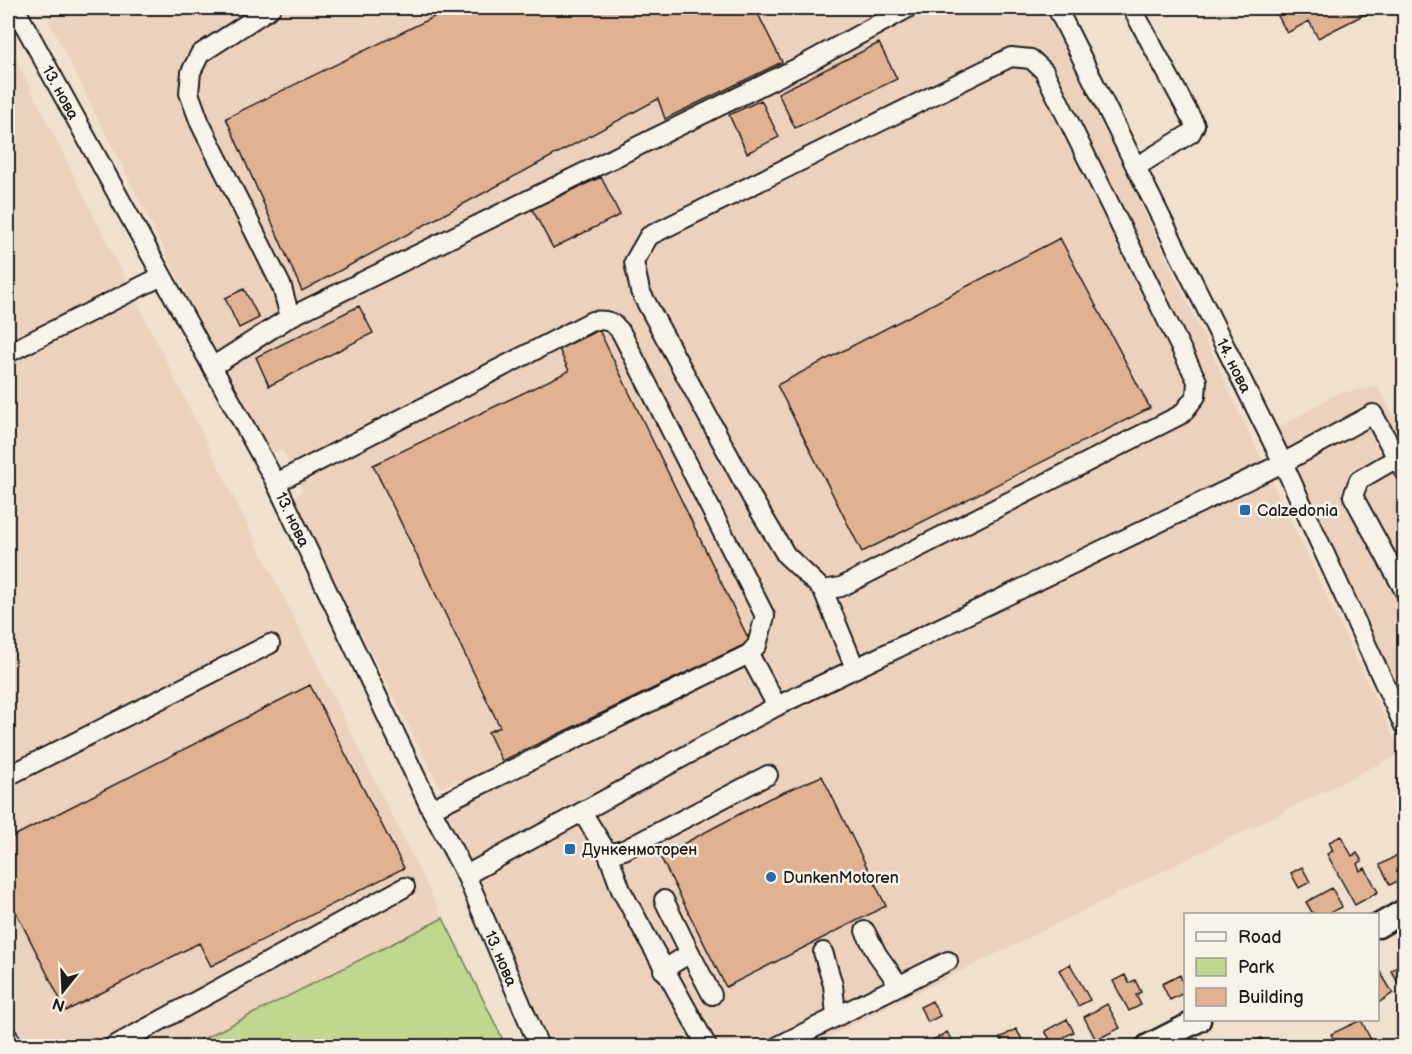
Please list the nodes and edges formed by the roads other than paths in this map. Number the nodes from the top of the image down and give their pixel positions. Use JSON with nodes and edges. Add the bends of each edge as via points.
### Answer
{"nodes":[{"id":1,"x":15,"y":8,"type":"edge"},
{"id":2,"x":271,"y":8,"type":"edge"},
{"id":3,"x":903,"y":8,"type":"edge"},
{"id":4,"x":1057,"y":8,"type":"edge"},
{"id":5,"x":1132,"y":8,"type":"edge"},
{"id":6,"x":1136,"y":167,"type":"junction"},
{"id":7,"x":162,"y":276,"type":"junction"},
{"id":8,"x":290,"y":317,"type":"junction"},
{"id":9,"x":8,"y":352,"type":"edge"},
{"id":10,"x":212,"y":367,"type":"junction"},
{"id":11,"x":1283,"y":463,"type":"junction"},
{"id":12,"x":1401,"y":464,"type":"edge"},
{"id":13,"x":276,"y":483,"type":"junction"},
{"id":14,"x":823,"y":590,"type":"junction"},
{"id":15,"x":1404,"y":590,"type":"edge"},
{"id":16,"x":270,"y":644,"type":"dead end"},
{"id":17,"x":749,"y":654,"type":"junction"},
{"id":18,"x":855,"y":668,"type":"junction"},
{"id":19,"x":777,"y":706,"type":"junction"},
{"id":20,"x":1404,"y":726,"type":"edge"},
{"id":21,"x":8,"y":776,"type":"edge"},
{"id":22,"x":768,"y":776,"type":"dead end"},
{"id":23,"x":431,"y":809,"type":"junction"},
{"id":24,"x":582,"y":812,"type":"junction"},
{"id":25,"x":608,"y":854,"type":"junction"},
{"id":26,"x":466,"y":875,"type":"junction"},
{"id":27,"x":405,"y":886,"type":"dead end"},
{"id":28,"x":664,"y":900,"type":"dead end"},
{"id":29,"x":1404,"y":911,"type":"edge"},
{"id":30,"x":1379,"y":925,"type":"edge"},
{"id":31,"x":865,"y":931,"type":"dead end"},
{"id":32,"x":823,"y":952,"type":"dead end"},
{"id":33,"x":690,"y":954,"type":"junction"},
{"id":34,"x":948,"y":961,"type":"dead end"},
{"id":35,"x":663,"y":970,"type":"junction"},
{"id":36,"x":899,"y":985,"type":"junction"},
{"id":37,"x":712,"y":994,"type":"dead end"},
{"id":38,"x":836,"y":1015,"type":"junction"},
{"id":39,"x":1197,"y":1021,"type":"edge"},
{"id":40,"x":8,"y":1037,"type":"edge"},
{"id":41,"x":14,"y":1047,"type":"edge"},
{"id":42,"x":114,"y":1047,"type":"edge"},
{"id":43,"x":539,"y":1047,"type":"edge"},
{"id":44,"x":707,"y":1047,"type":"edge"},
{"id":45,"x":778,"y":1047,"type":"edge"},
{"id":46,"x":1148,"y":1047,"type":"edge"}],
"edges":[{"from":1,"to":7,"type":"lane","name":"13. нова"},
{"from":2,"to":8,"type":"lane","via":[[200,54],[190,72],[189,93],[200,123],[282,287]]},
{"from":3,"to":8,"type":"lane","via":[[807,63]]},
{"from":4,"to":6,"type":"lane","name":"14. нова"},
{"from":5,"to":6,"type":"lane","via":[[1195,125],[1191,133]]},
{"from":6,"to":11,"type":"lane","name":"14. нова"},
{"from":7,"to":9,"type":"lane"},
{"from":7,"to":10,"type":"lane","name":"13. нова"},
{"from":8,"to":10,"type":"lane"},
{"from":10,"to":13,"type":"lane","name":"13. нова"},
{"from":11,"to":12,"type":"lane","via":[[1373,414]]},
{"from":11,"to":18,"type":"lane"},
{"from":11,"to":20,"type":"lane","name":"14. нова"},
{"from":12,"to":15,"type":"lane","via":[[1359,480],[1353,496]]},
{"from":13,"to":17,"type":"lane","via":[[592,321],[604,319],[616,325],[622,334],[765,616],[758,645]]},
{"from":13,"to":23,"type":"lane","name":"13. нова"},
{"from":14,"to":14,"type":"lane","via":[[841,587],[1182,414],[1196,396],[1197,381],[1044,71],[1031,59],[1011,57],[649,236],[634,262],[640,291],[752,498],[786,555]]},
{"from":14,"to":18,"type":"lane"},
{"from":16,"to":21,"type":"lane"},
{"from":17,"to":19,"type":"lane"},
{"from":17,"to":23,"type":"lane"},
{"from":18,"to":19,"type":"lane"},
{"from":19,"to":24,"type":"lane"},
{"from":22,"to":25,"type":"lane","via":[[624,850]]},
{"from":23,"to":26,"type":"lane","name":"13. нова"},
{"from":24,"to":25,"type":"lane"},
{"from":24,"to":26,"type":"lane"},
{"from":25,"to":35,"type":"lane","via":[[621,890]]},
{"from":26,"to":43,"type":"lane","name":"13. нова"},
{"from":27,"to":42,"type":"lane"},
{"from":28,"to":33,"type":"lane"},
{"from":29,"to":30,"type":"main road"},
{"from":31,"to":36,"type":"lane"},
{"from":32,"to":38,"type":"lane","via":[[833,985]]},
{"from":33,"to":35,"type":"lane"},
{"from":33,"to":37,"type":"lane"},
{"from":34,"to":36,"type":"lane"},
{"from":35,"to":44,"type":"lane"},
{"from":36,"to":38,"type":"lane"},
{"from":38,"to":45,"type":"lane"},
{"from":39,"to":46,"type":"main road"},
{"from":40,"to":41,"type":"lane"}]}
